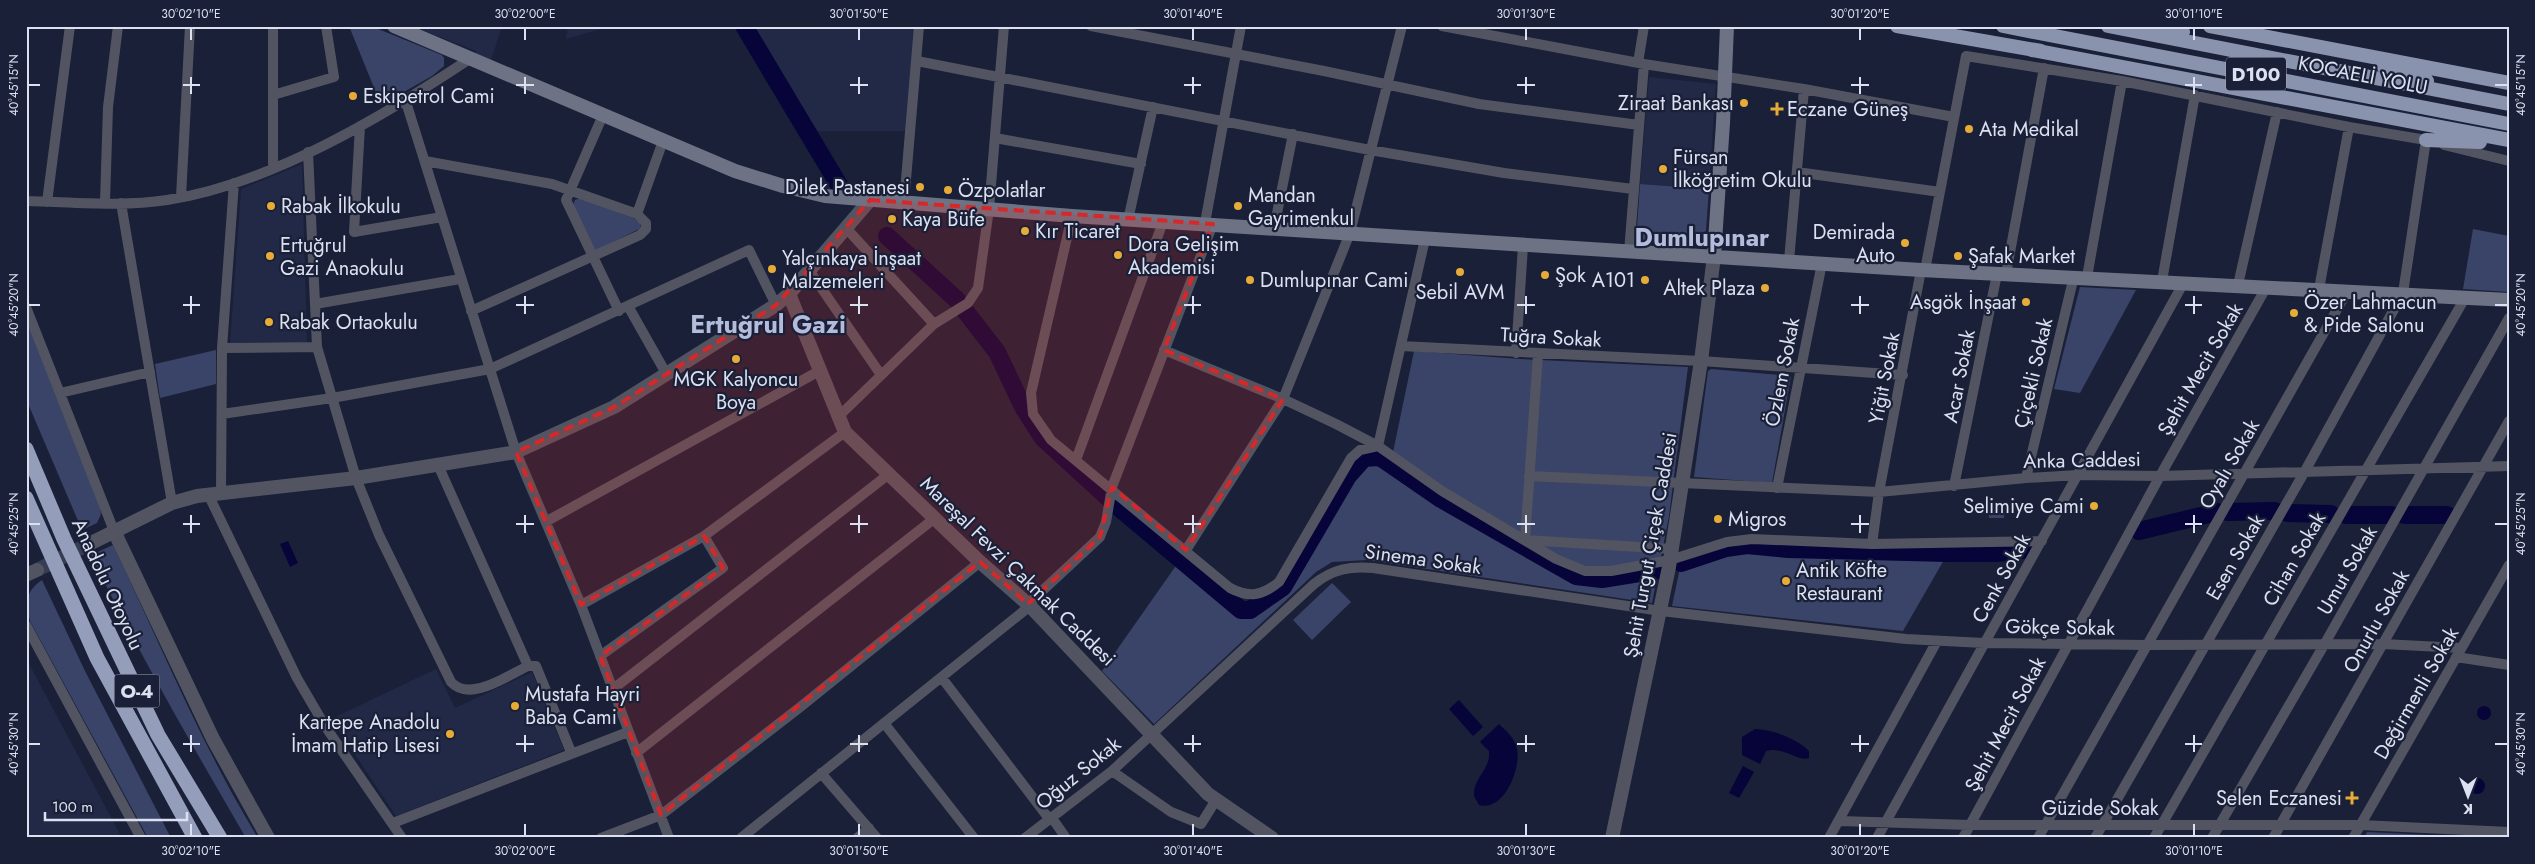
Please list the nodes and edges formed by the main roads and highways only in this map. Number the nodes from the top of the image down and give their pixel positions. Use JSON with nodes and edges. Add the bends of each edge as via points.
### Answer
{"nodes":[{"id":1,"x":394,"y":26,"type":"edge"},
{"id":2,"x":1727,"y":26,"type":"edge"},
{"id":3,"x":1897,"y":26,"type":"edge"},
{"id":4,"x":2003,"y":26,"type":"edge"},
{"id":5,"x":2108,"y":26,"type":"edge"},
{"id":6,"x":2161,"y":26,"type":"edge"},
{"id":7,"x":2210,"y":26,"type":"edge"},
{"id":8,"x":2287,"y":41,"type":"junction"},
{"id":9,"x":2032,"y":50,"type":"junction"},
{"id":10,"x":2295,"y":62,"type":"junction"},
{"id":11,"x":2286,"y":80,"type":"junction"},
{"id":12,"x":2509,"y":83,"type":"edge"},
{"id":13,"x":2463,"y":94,"type":"junction"},
{"id":14,"x":2509,"y":104,"type":"edge"},
{"id":15,"x":2509,"y":124,"type":"edge"},
{"id":16,"x":2426,"y":140,"type":"road end"},
{"id":17,"x":2509,"y":142,"type":"edge"},
{"id":18,"x":1714,"y":256,"type":"junction"},
{"id":19,"x":2509,"y":300,"type":"edge"},
{"id":20,"x":26,"y":449,"type":"edge"},
{"id":21,"x":26,"y":498,"type":"edge"},
{"id":22,"x":195,"y":838,"type":"edge"},
{"id":23,"x":220,"y":838,"type":"edge"}],
"edges":[{"from":1,"to":18,"type":"main road","via":[[736,171],[825,196],[1128,220]]},
{"from":2,"to":18,"type":"main road"},
{"from":3,"to":9,"type":"highway"},
{"from":4,"to":11,"type":"highway","name":"KOCAELİ YOLU","number":"D100"},
{"from":5,"to":10,"type":"highway","number":"D100"},
{"from":6,"to":10,"type":"highway"},
{"from":7,"to":8,"type":"highway"},
{"from":8,"to":12,"type":"highway"},
{"from":8,"to":13,"type":"highway","via":[[2416,76]]},
{"from":9,"to":11,"type":"highway"},
{"from":9,"to":17,"type":"highway"},
{"from":10,"to":13,"type":"highway","number":"D100"},
{"from":11,"to":15,"type":"highway","name":"KOCAELİ YOLU","number":"D100"},
{"from":13,"to":14,"type":"highway","number":"D100"},
{"from":16,"to":17,"type":"highway"},
{"from":18,"to":19,"type":"main road"},
{"from":20,"to":23,"type":"highway","name":"Anadolu Otoyolu","number":"O-4","via":[[64,539],[158,734]]},
{"from":21,"to":22,"type":"highway","name":"Anadolu Otoyolu","number":"O-4","via":[[98,658]]}]}
